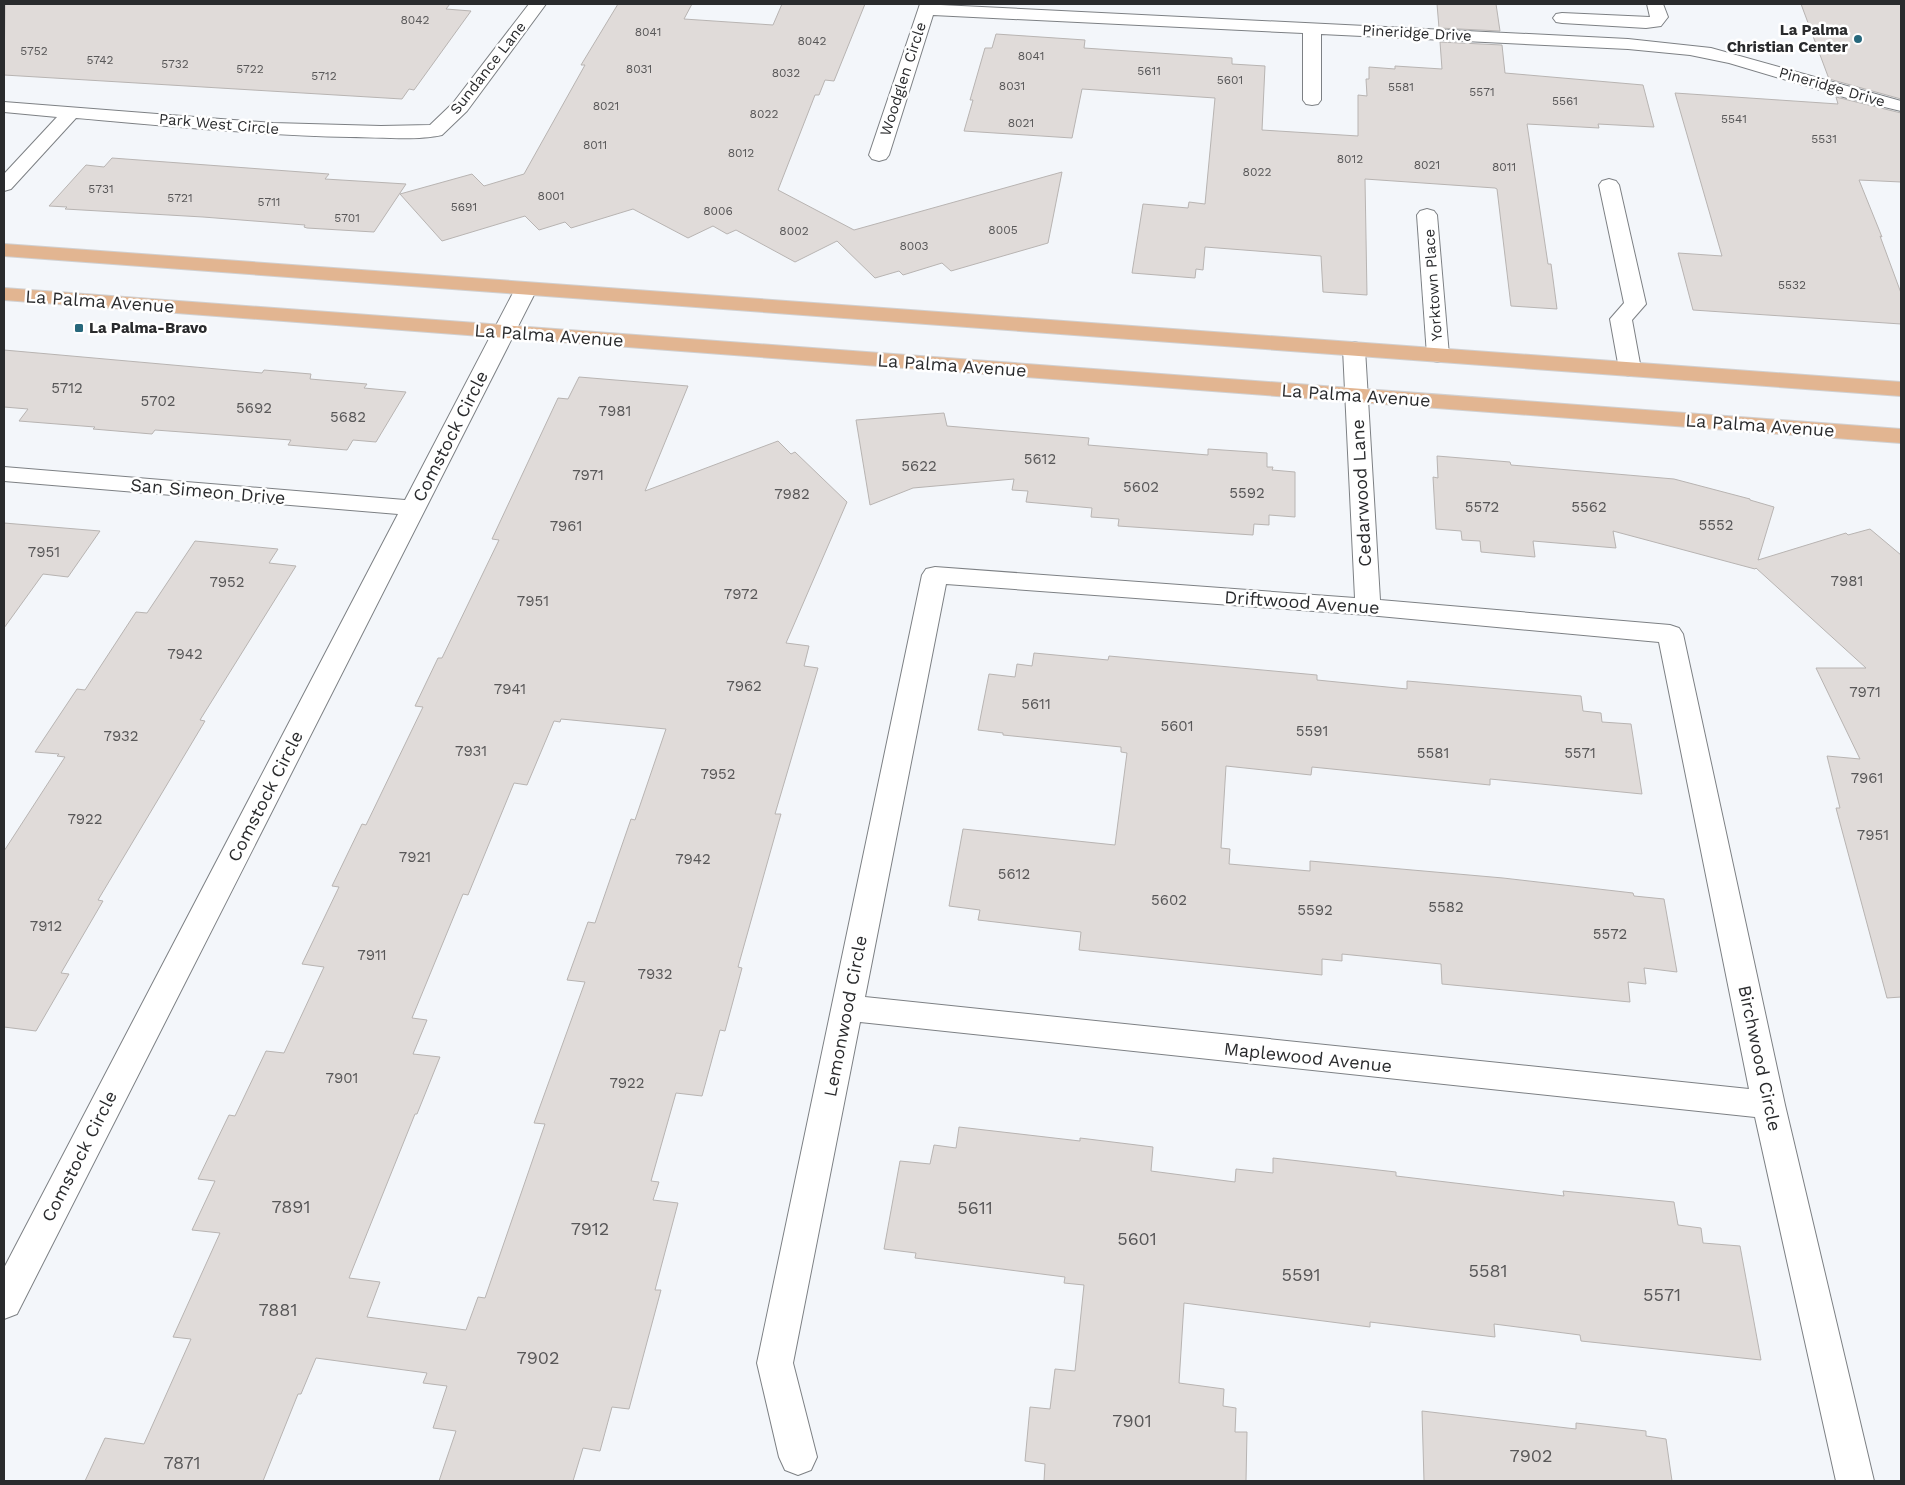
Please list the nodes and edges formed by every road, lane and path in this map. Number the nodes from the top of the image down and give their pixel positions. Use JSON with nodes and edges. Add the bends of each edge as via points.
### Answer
{"nodes":[{"id":1,"x":538,"y":4,"type":"edge"},
{"id":2,"x":1655,"y":4,"type":"edge"},
{"id":3,"x":927,"y":7,"type":"edge"},
{"id":4,"x":1561,"y":11,"type":"edge"},
{"id":5,"x":1312,"y":28,"type":"junction"},
{"id":6,"x":1567,"y":41,"type":"junction"},
{"id":7,"x":1312,"y":100,"type":"dead end"},
{"id":8,"x":1901,"y":106,"type":"edge"},
{"id":9,"x":4,"y":107,"type":"edge"},
{"id":10,"x":72,"y":112,"type":"junction"},
{"id":11,"x":435,"y":131,"type":"joint"},
{"id":12,"x":879,"y":155,"type":"dead end"},
{"id":13,"x":4,"y":185,"type":"edge"},
{"id":14,"x":1609,"y":186,"type":"dead end"},
{"id":15,"x":1427,"y":215,"type":"dead end"},
{"id":16,"x":4,"y":250,"type":"edge"},
{"id":17,"x":526,"y":289,"type":"junction"},
{"id":18,"x":4,"y":294,"type":"edge"},
{"id":19,"x":504,"y":331,"type":"junction"},
{"id":20,"x":1354,"y":349,"type":"junction"},
{"id":21,"x":1438,"y":355,"type":"junction"},
{"id":22,"x":1630,"y":369,"type":"junction"},
{"id":23,"x":1901,"y":388,"type":"edge"},
{"id":24,"x":1356,"y":395,"type":"junction"},
{"id":25,"x":1901,"y":436,"type":"edge"},
{"id":26,"x":4,"y":474,"type":"edge"},
{"id":27,"x":413,"y":508,"type":"junction"},
{"id":28,"x":935,"y":575,"type":"joint"},
{"id":29,"x":1368,"y":607,"type":"junction"},
{"id":30,"x":1670,"y":634,"type":"joint"},
{"id":31,"x":847,"y":1008,"type":"junction"},
{"id":32,"x":1769,"y":1105,"type":"junction"},
{"id":33,"x":4,"y":1303,"type":"edge"},
{"id":34,"x":798,"y":1456,"type":"dead end"},
{"id":35,"x":1855,"y":1481,"type":"edge"}],
"edges":[{"from":1,"to":11,"type":"street","name":"Sundance Lane","via":[[460,107]]},
{"from":2,"to":4,"type":"street","via":[[1659,17],[1655,22],[1646,23]]},
{"from":3,"to":5,"type":"street","name":"Pineridge Drive"},
{"from":3,"to":12,"type":"street","name":"Woodglen Circle"},
{"from":4,"to":6,"type":"street"},
{"from":5,"to":6,"type":"street","name":"Pineridge Drive"},
{"from":5,"to":7,"type":"street"},
{"from":6,"to":8,"type":"street","name":"Pineridge Drive","via":[[1709,53]]},
{"from":9,"to":10,"type":"street","name":"Park West Circle"},
{"from":10,"to":11,"type":"street","name":"Park West Circle","via":[[310,131]]},
{"from":10,"to":13,"type":"street"},
{"from":14,"to":22,"type":"street","via":[[1635,304],[1621,319]]},
{"from":15,"to":21,"type":"street","name":"Yorktown Place"},
{"from":16,"to":17,"type":"main road"},
{"from":17,"to":19,"type":"street","name":"Comstock Circle"},
{"from":17,"to":20,"type":"main road"},
{"from":18,"to":19,"type":"main road","name":"La Palma Avenue"},
{"from":19,"to":24,"type":"main road","name":"La Palma Avenue"},
{"from":19,"to":27,"type":"street","name":"Comstock Circle"},
{"from":20,"to":21,"type":"main road"},
{"from":20,"to":24,"type":"street","name":"Cedarwood Lane"},
{"from":21,"to":22,"type":"main road"},
{"from":22,"to":23,"type":"main road"},
{"from":24,"to":25,"type":"main road","name":"La Palma Avenue"},
{"from":24,"to":29,"type":"street","name":"Cedarwood Lane"},
{"from":26,"to":27,"type":"street","name":"San Simeon Drive"},
{"from":27,"to":33,"type":"street","name":"Comstock Circle"},
{"from":28,"to":29,"type":"street","name":"Driftwood Avenue"},
{"from":28,"to":31,"type":"street","name":"Lemonwood Circle"},
{"from":29,"to":30,"type":"street","name":"Driftwood Avenue"},
{"from":30,"to":32,"type":"street","name":"Birchwood Circle"},
{"from":31,"to":32,"type":"street","name":"Maplewood Avenue"},
{"from":31,"to":34,"type":"street","name":"Lemonwood Circle","via":[[775,1363]]},
{"from":32,"to":35,"type":"street","name":"Birchwood Circle"}]}
